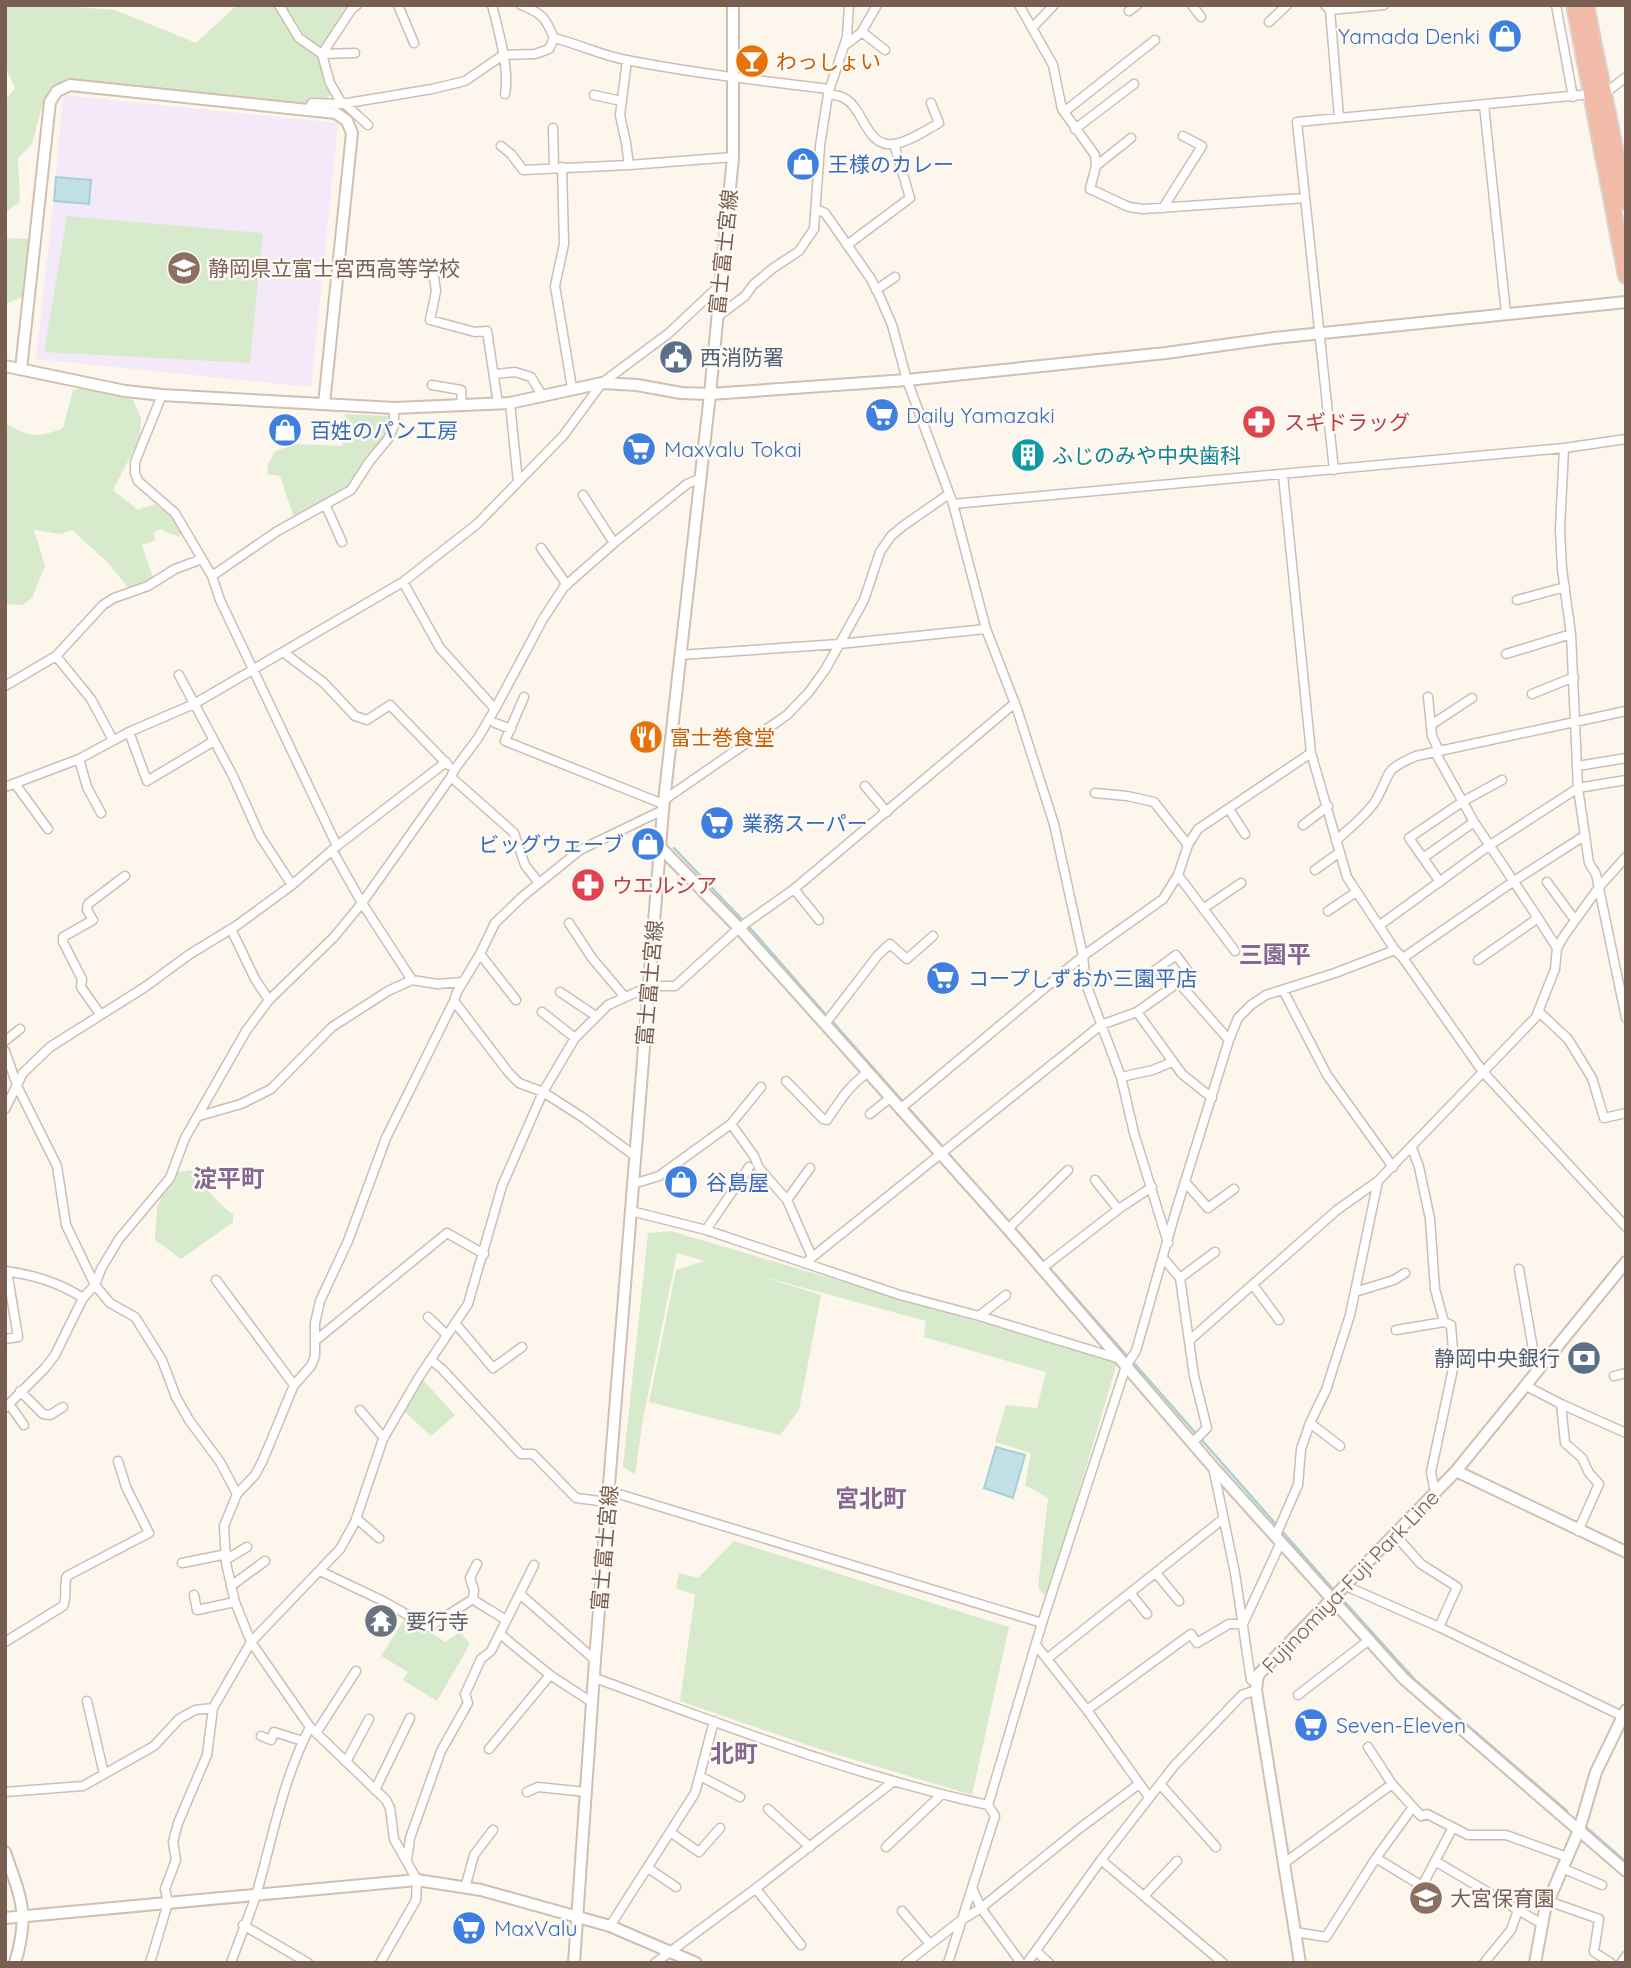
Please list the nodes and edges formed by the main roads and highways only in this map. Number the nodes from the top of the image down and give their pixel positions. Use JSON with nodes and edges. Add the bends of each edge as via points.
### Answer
{"nodes":[{"id":1,"x":1578,"y":6,"type":"edge"},
{"id":2,"x":1598,"y":94,"type":"junction"},
{"id":3,"x":1626,"y":202,"type":"edge"},
{"id":4,"x":1626,"y":276,"type":"edge"}],
"edges":[{"from":1,"to":2,"type":"highway"},
{"from":2,"to":3,"type":"highway"},
{"from":2,"to":4,"type":"highway"}]}
